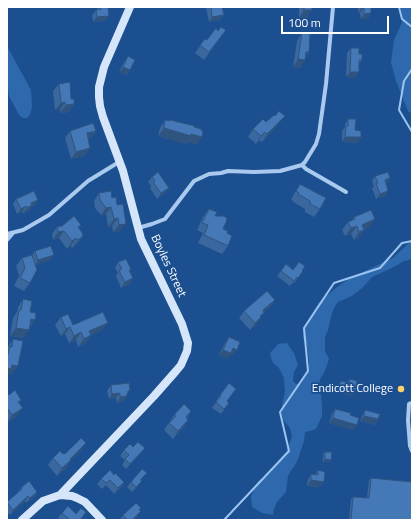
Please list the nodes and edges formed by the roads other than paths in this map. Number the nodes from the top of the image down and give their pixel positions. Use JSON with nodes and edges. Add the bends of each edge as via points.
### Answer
{"nodes":[{"id":1,"x":130,"y":7,"type":"edge"},
{"id":2,"x":333,"y":7,"type":"edge"},
{"id":3,"x":120,"y":162,"type":"junction"},
{"id":4,"x":302,"y":165,"type":"junction"},
{"id":5,"x":346,"y":192,"type":"dead end"},
{"id":6,"x":138,"y":228,"type":"junction"},
{"id":7,"x":13,"y":233,"type":"junction"},
{"id":8,"x":7,"y":234,"type":"edge"},
{"id":9,"x":7,"y":240,"type":"edge"},
{"id":10,"x":412,"y":403,"type":"edge"},
{"id":11,"x":412,"y":451,"type":"edge"},
{"id":12,"x":60,"y":495,"type":"junction"},
{"id":13,"x":22,"y":520,"type":"edge"},
{"id":14,"x":102,"y":520,"type":"edge"}],
"edges":[{"from":1,"to":3,"type":"street","name":"Boyles Street","via":[[104,67],[99,88],[103,117]]},
{"from":2,"to":4,"type":"street","via":[[319,134],[310,155]]},
{"from":3,"to":6,"type":"street","name":"Boyles Street"},
{"from":3,"to":7,"type":"street","via":[[88,181],[49,216]]},
{"from":4,"to":5,"type":"street"},
{"from":4,"to":6,"type":"street","via":[[280,171],[228,171],[209,174],[194,181],[164,219]]},
{"from":6,"to":12,"type":"street","name":"Boyles Street","via":[[182,324],[188,343],[187,351],[176,372]]},
{"from":7,"to":8,"type":"street"},
{"from":7,"to":9,"type":"street"},
{"from":10,"to":11,"type":"street","via":[[409,404],[408,420]]},
{"from":12,"to":13,"type":"street","via":[[43,501]]},
{"from":12,"to":14,"type":"street","via":[[72,496],[85,502]]}]}
